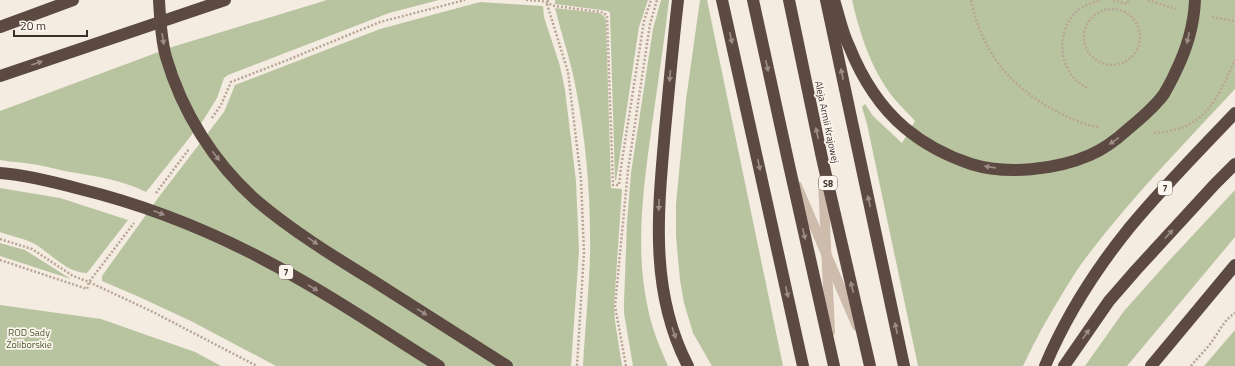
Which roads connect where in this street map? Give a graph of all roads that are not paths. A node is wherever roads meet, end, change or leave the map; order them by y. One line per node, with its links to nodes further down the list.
1 (73, 0): 11 (highway)
2 (160, 0): 23 (highway, one-way to 23)
3 (225, 0): 12 (highway, one-way to 3)
4 (678, 0): 24 (highway, one-way to 24)
5 (722, 0): 25 (highway, one-way to 25)
6 (753, 0): 16 (highway, one-way to 16)
7 (789, 0): 14 (highway, Aleja Armii Krajowej / S8, one-way to 7)
8 (826, 0): 28 (highway, one-way to 8)
9 (834, 0): 10 (highway, one-way to 9)
10 (1195, 0)
11 (0, 27)
12 (0, 76)
13 (1235, 113): 29 (highway, 7)
14 (822, 158): 18 (lane); 20 (highway, Aleja Armii Krajowej / S8, one-way to 14)
15 (1235, 164): 30 (highway, one-way to 15)
16 (789, 165): 18 (lane); 21 (highway, one-way to 21)
17 (0, 173): 22 (highway, 7, one-way to 22)
18 (827, 255): 20 (lane); 21 (lane)
19 (1235, 265): 31 (highway)
20 (866, 348): 27 (highway, Aleja Armii Krajowej / S8)
21 (831, 353): 26 (highway)
22 (439, 366)
23 (507, 366)
24 (688, 366)
25 (803, 366)
26 (834, 366)
27 (870, 366)
28 (904, 366)
29 (1045, 366)
30 (1064, 366)
31 (1151, 366)

